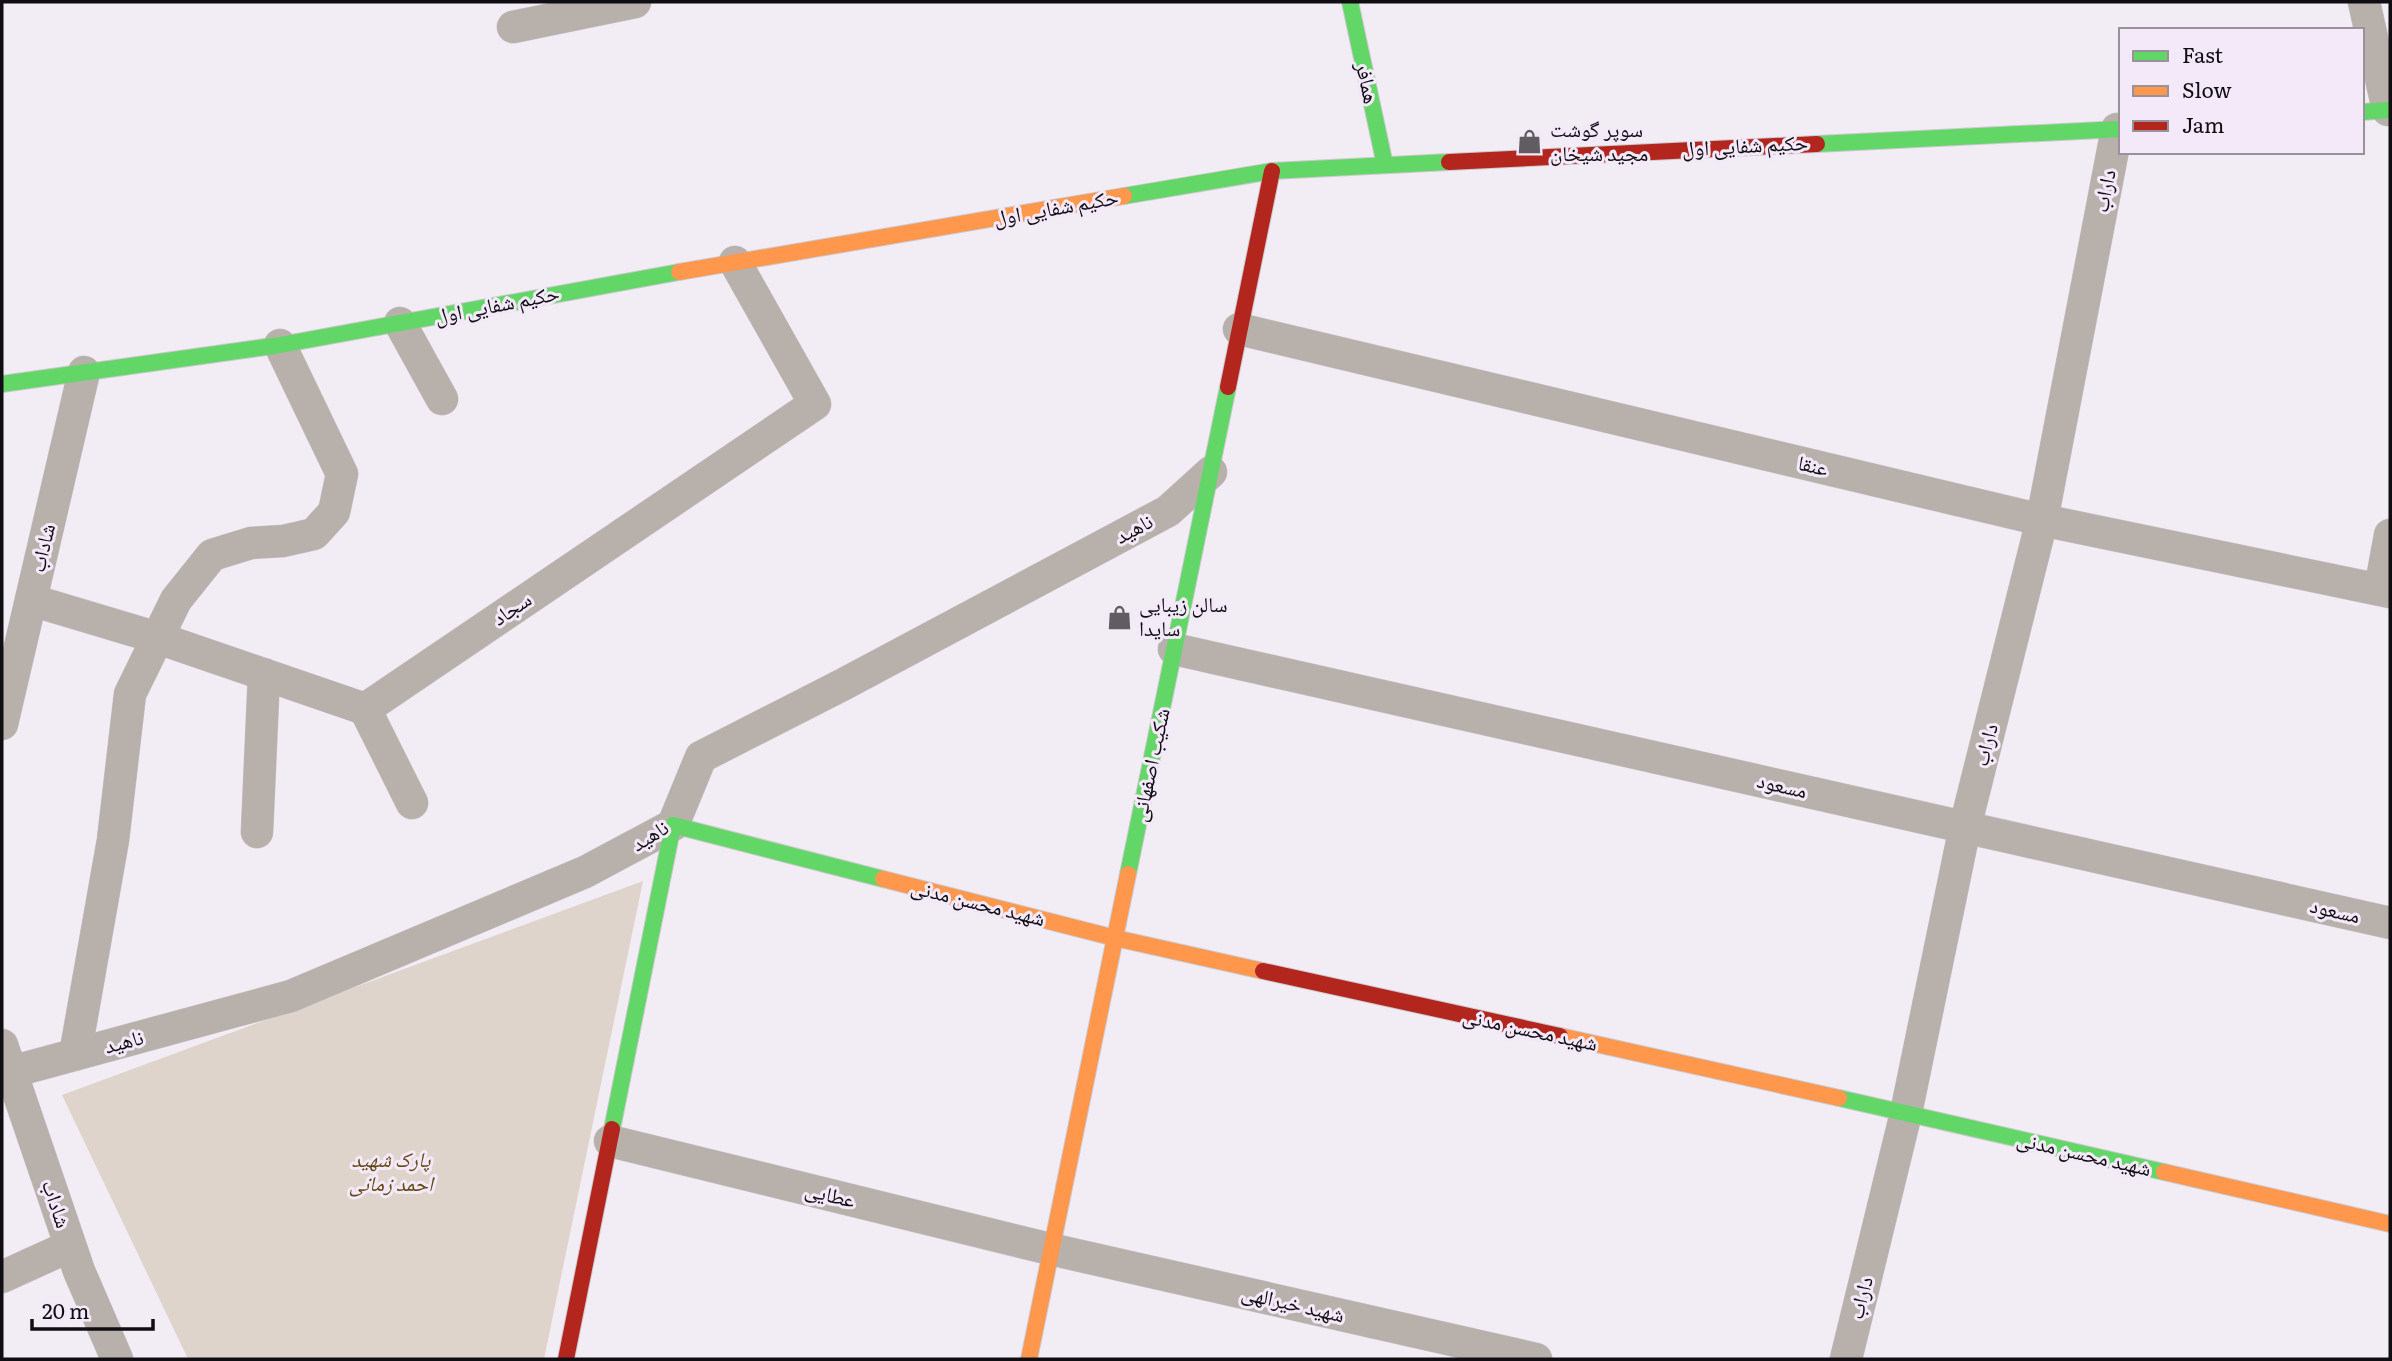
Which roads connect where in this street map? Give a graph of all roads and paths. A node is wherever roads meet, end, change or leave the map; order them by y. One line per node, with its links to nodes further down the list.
1 (635, 2): 4 (street)
2 (1350, 2): 7 (street, همافر)
3 (2364, 2): 5 (street)
4 (513, 27)
5 (2380, 111)
6 (2119, 129): 7 (street, حکیم شفایی اول); 17 (street, داراب)
7 (1385, 165): 8 (street, حکیم شفایی اول)
8 (1272, 171): 9 (street, حکیم شفایی اول); 11 (street, شکیب اصفهانی)
9 (735, 262): 10 (street, حکیم شفایی اول); 24 (street, سجاد)
10 (400, 323): 12 (street, حکیم شفایی اول); 15 (street)
11 (1239, 329): 16 (street, شکیب اصفهانی); 17 (street, عنقا)
12 (281, 345): 13 (street, حکیم شفایی اول); 21 (street)
13 (84, 372): 14 (street, حکیم شفایی اول); 20 (street, شاداب)
14 (2, 384)
15 (442, 399)
16 (1211, 472): 22 (street, شکیب اصفهانی); 27 (street, ناهید)
17 (2042, 520): 19 (street, عنقا); 28 (street, داراب)
18 (2390, 535): 19 (street)
19 (2385, 591)
20 (31, 600): 21 (street); 25 (street, شاداب)
21 (158, 638): 23 (street); 32 (street)
22 (1174, 649): 28 (street, مسعود); 31 (street, شکیب اصفهانی)
23 (264, 674): 24 (street); 29 (street)
24 (365, 709): 26 (street)
25 (2, 724)
26 (412, 803)
27 (673, 825): 31 (street, شهید محسن مدنی); 32 (street, ناهید); 35 (street)
28 (1965, 827): 30 (street, مسعود); 34 (street, داراب)
29 (257, 832)
30 (2390, 923)
31 (1115, 938): 34 (street, شهید محسن مدنی); 38 (street, شکیب اصفهانی)
32 (75, 1055): 33 (street, ناهید)
33 (6, 1059): 37 (street, شاداب)
34 (1906, 1113): 36 (street, شهید محسن مدنی); 44 (street, داراب)
35 (610, 1141): 38 (street, عطایی); 41 (street)
36 (2390, 1224)
37 (70, 1246): 39 (street); 40 (street, شاداب)
38 (1050, 1249): 42 (street, شکیب اصفهانی); 43 (street, شهید خیرالهی)
39 (2, 1277)
40 (117, 1359)
41 (566, 1359)
42 (1029, 1359)
43 (1536, 1359)
44 (1846, 1359)

